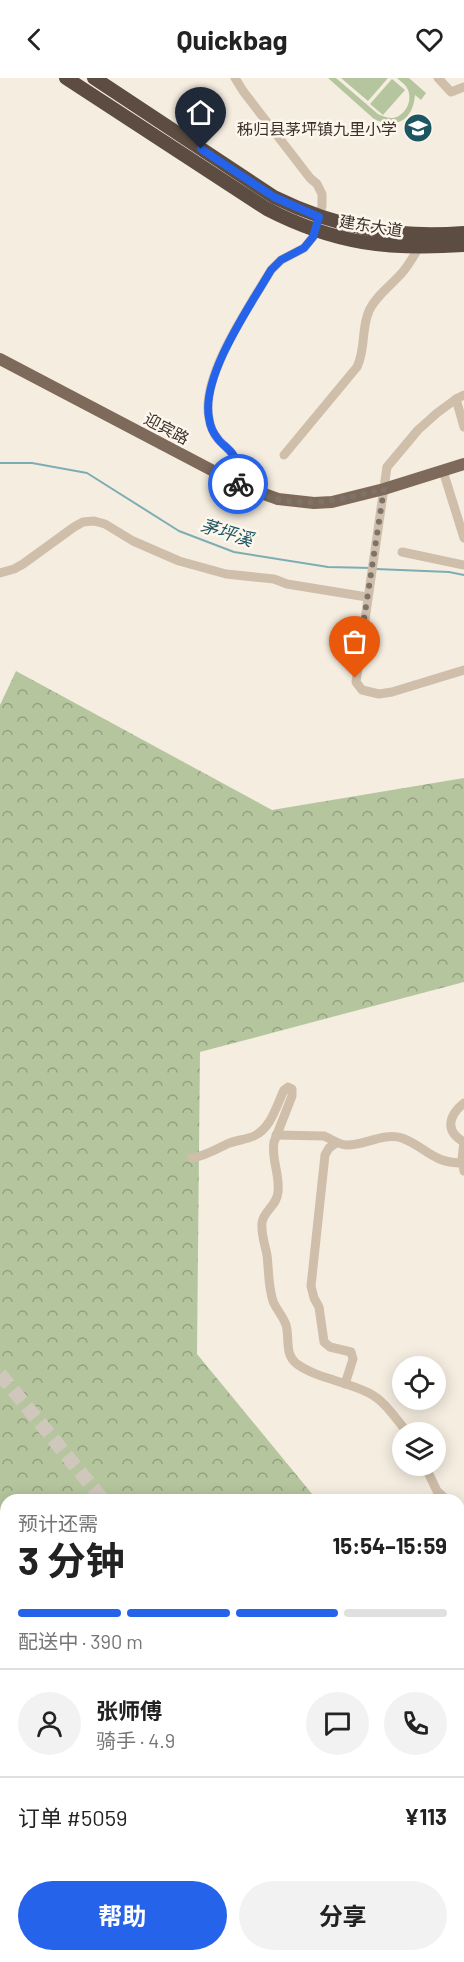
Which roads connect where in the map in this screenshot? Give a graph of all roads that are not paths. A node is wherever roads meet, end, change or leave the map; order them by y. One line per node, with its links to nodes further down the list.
1 (66, 78): 7 (highway, 建东大道)
2 (94, 78): 6 (highway, 建东大道)
3 (235, 78): 6 (street)
4 (438, 78): 5 (street)
5 (464, 87)
6 (319, 217): 7 (street); 9 (highway, 建东大道)
7 (315, 231): 9 (highway, 建东大道); 17 (street)
8 (464, 233): 9 (highway, 建东大道)
9 (420, 241): 10 (highway, 建东大道); 14 (street)
10 (464, 245)
11 (0, 359): 17 (main road, 迎宾路)
12 (460, 397): 13 (street); 18 (street)
13 (464, 427)
14 (284, 455)
15 (464, 464): 16 (main road, 迎宾路)
16 (443, 471): 18 (main road, 迎宾路); 19 (street)
17 (228, 479): 18 (main road, 迎宾路)
18 (384, 489): 23 (street)
19 (464, 538)
20 (402, 552): 21 (street)
21 (464, 565)
22 (0, 573): 23 (street)
23 (368, 592): 24 (street)
24 (464, 670)
25 (464, 1104): 27 (street)
26 (276, 1135): 28 (street); 29 (street); 31 (street)
27 (464, 1142): 30 (street)
28 (336, 1143): 30 (street); 31 (street)
29 (192, 1158)
30 (463, 1167)
31 (345, 1384): 32 (street)
32 (399, 1422)
33 (430, 1476): 34 (street)
34 (440, 1494)

